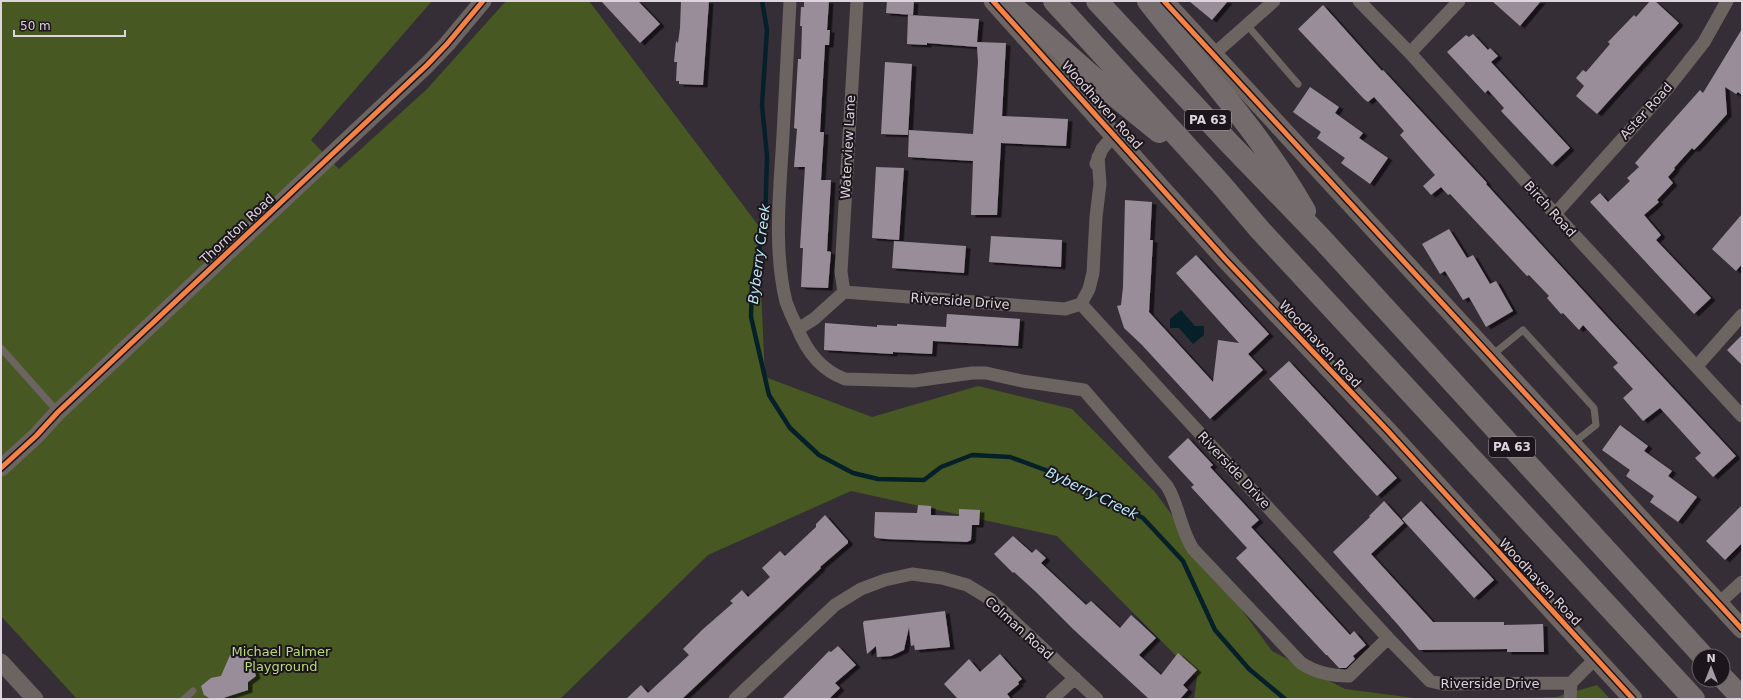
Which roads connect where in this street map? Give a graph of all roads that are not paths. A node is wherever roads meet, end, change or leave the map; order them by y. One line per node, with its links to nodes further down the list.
1 (483, 1): 29 (street, Thornton Road)
2 (790, 1): 25 (street)
3 (857, 1): 22 (street, Waterview Lane)
4 (993, 1): 18 (main road, Woodhaven Road)
5 (1007, 1): 19 (highway)
6 (1054, 1): 19 (highway, PA 63)
7 (1097, 1): 21 (highway, PA 63)
8 (1148, 1): 21 (highway)
9 (1164, 1): 16 (main road)
10 (1274, 1): 14 (street)
11 (1359, 1): 15 (street, Birch Road)
12 (1459, 1): 15 (street)
13 (1727, 1): 20 (street, Aster Road)
14 (1247, 25): 16 (street); 17 (lane)
15 (1410, 53): 20 (street, Birch Road)
16 (1214, 54): 27 (main road)
17 (1298, 84)
18 (1114, 135): 23 (street); 38 (main road, Woodhaven Road)
19 (1220, 182): 52 (highway, PA 63)
20 (1554, 214): 28 (street, Birch Road)
21 (1321, 238): 37 (highway, PA 63)
22 (844, 292): 23 (street, Riverside Drive); 25 (street)
23 (1081, 304): 36 (street, Riverside Drive)
24 (1742, 315): 28 (street)
25 (798, 329): 36 (street)
26 (1, 348): 29 (lane)
27 (1491, 356): 31 (main road); 31 (lane)
28 (1696, 366): 30 (street, Birch Road)
29 (58, 412): 32 (street, Thornton Road)
30 (1742, 416)
31 (1572, 444): 34 (main road)
32 (1, 468)
33 (1742, 582): 34 (street)
34 (1719, 604): 35 (main road)
35 (1742, 628)
36 (1388, 638): 41 (street, Riverside Drive)
37 (1696, 648)
38 (1596, 658): 41 (street); 51 (main road, Woodhaven Road)
39 (1, 662): 46 (street)
40 (1075, 678): 48 (street, Colman Road); 49 (street); 50 (street, Colman Road)
41 (1571, 683): 44 (street)
42 (1731, 686): 45 (highway)
43 (193, 691): 47 (lane)
44 (1570, 698)
45 (1742, 698)
46 (35, 699)
47 (184, 699)
48 (735, 699)
49 (1052, 699)
50 (1097, 699)
51 (1633, 699)
52 (1694, 699)

